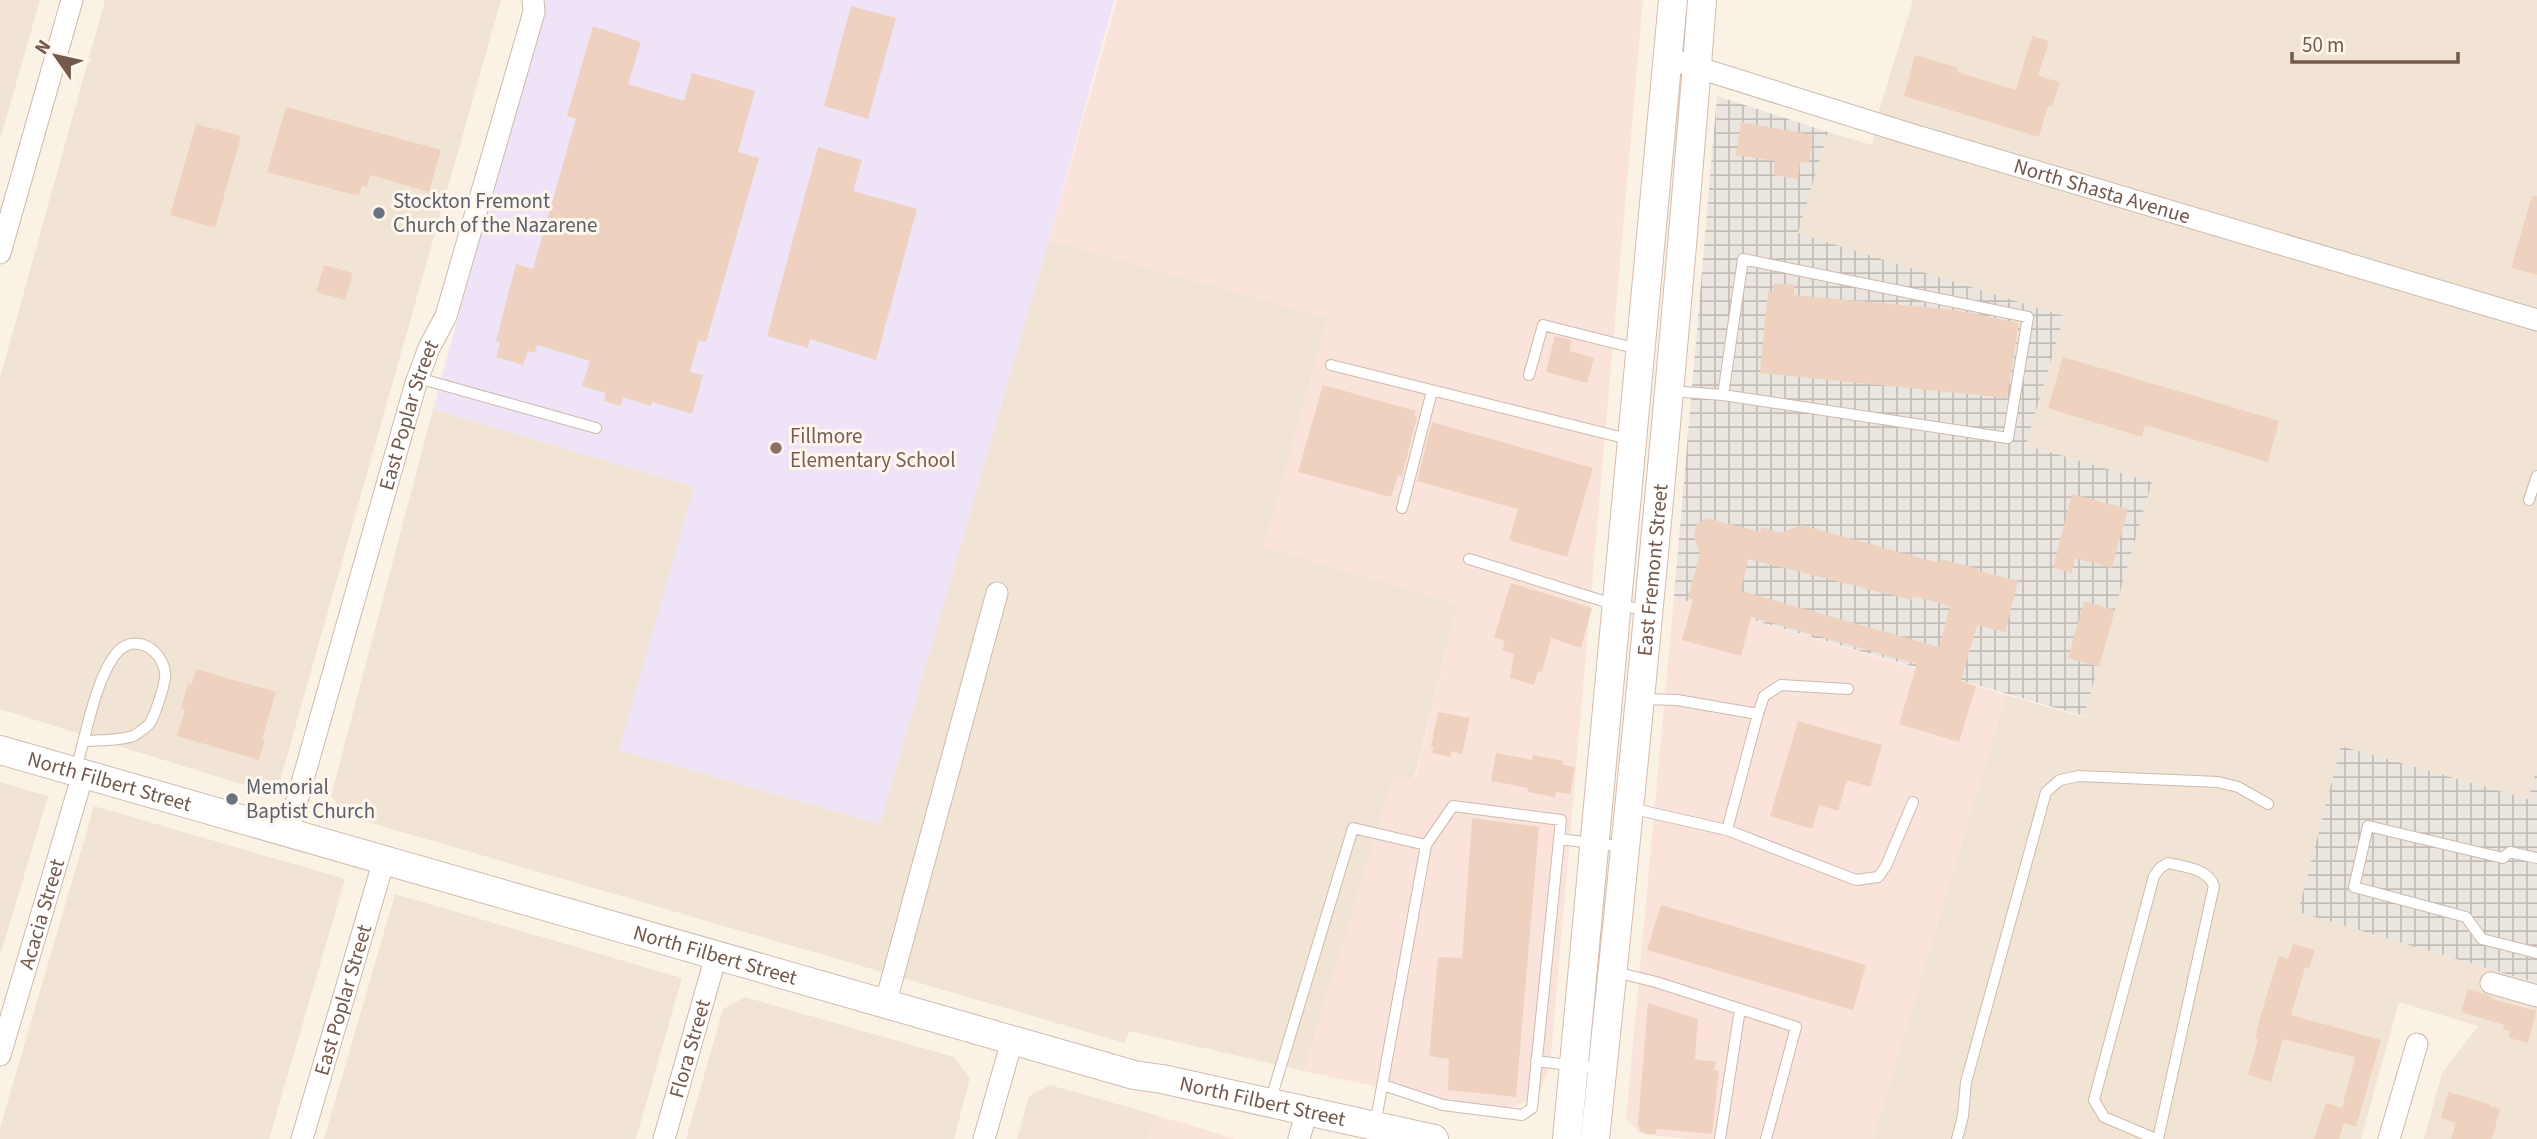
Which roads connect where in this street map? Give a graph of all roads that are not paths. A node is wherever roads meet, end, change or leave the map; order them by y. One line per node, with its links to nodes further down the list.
1 (72, 0): 7 (street)
2 (533, 0): 12 (street, East Poplar Street)
3 (1673, 0): 5 (main road, East Fremont Street)
4 (1702, 0): 6 (main road, East Fremont Street)
5 (1667, 58): 6 (street, North Shasta Avenue); 9 (main road, East Fremont Street)
6 (1697, 68): 8 (street, North Shasta Avenue); 14 (main road, East Fremont Street)
7 (0, 253)
8 (2536, 316)
9 (1640, 350): 11 (lane); 17 (main road, East Fremont Street)
10 (1331, 365): 13 (lane)
11 (1529, 375)
12 (418, 378): 16 (lane); 35 (street, East Poplar Street)
13 (1432, 391): 17 (lane); 20 (lane)
14 (1670, 391): 15 (lane); 24 (main road, East Fremont Street)
15 (1723, 396): 15 (lane)
16 (596, 428)
17 (1632, 440): 23 (main road, East Fremont Street)
18 (2537, 476): 19 (lane)
19 (2529, 500)
20 (1402, 508)
21 (1469, 559): 23 (lane)
22 (997, 593): 47 (street)
23 (1616, 604): 24 (lane); 37 (main road, East Fremont Street)
24 (1650, 610): 26 (main road, East Fremont Street)
25 (1848, 689): 27 (lane)
26 (1642, 699): 27 (lane); 33 (main road, East Fremont Street)
27 (1758, 714): 34 (lane)
28 (84, 741): 28 (lane); 30 (lane)
29 (0, 750): 30 (main road, North Filbert Street)
30 (79, 773): 35 (main road, North Filbert Street); 51 (street, Acacia Street)
31 (1913, 802): 34 (lane)
32 (2268, 804): 68 (lane)
33 (1630, 808): 34 (lane); 39 (main road, East Fremont Street)
34 (1727, 830)
35 (288, 832): 41 (main road, North Filbert Street)
36 (1559, 839): 37 (lane); 38 (lane); 52 (lane)
37 (1595, 843): 39 (lane); 53 (main road, East Fremont Street)
38 (1426, 845): 55 (lane); 56 (lane)
39 (1626, 847): 44 (main road, East Fremont Street)
40 (2537, 858): 42 (lane)
41 (384, 860): 43 (main road, North Filbert Street); 59 (street, East Poplar Street)
42 (2537, 953)
43 (716, 956): 47 (main road, North Filbert Street); 60 (street, Flora Street)
44 (1612, 971): 48 (lane); 54 (main road, East Fremont Street)
45 (2491, 983): 46 (street)
46 (2537, 996)
47 (885, 1004): 49 (main road, North Filbert Street)
48 (1740, 1009): 66 (lane); 67 (lane)
49 (1012, 1041): 56 (main road, North Filbert Street); 61 (street)
50 (2417, 1044): 70 (street)
51 (0, 1055)
52 (1536, 1061): 53 (lane); 55 (lane)
53 (1573, 1065): 54 (lane); 64 (main road, East Fremont Street)
54 (1602, 1069): 65 (main road, East Fremont Street)
55 (1383, 1084): 58 (lane)
56 (1270, 1102): 57 (main road, North Filbert Street)
57 (1307, 1110): 58 (main road, North Filbert Street); 62 (street)
58 (1375, 1126): 63 (main road, North Filbert Street)
59 (302, 1139)
60 (664, 1139)
61 (985, 1139)
62 (1300, 1139)
63 (1434, 1139)
64 (1567, 1139)
65 (1595, 1139)
66 (1720, 1139)
67 (1766, 1139)
68 (1957, 1139)
69 (2157, 1139): 69 (lane)
70 (2389, 1139)

